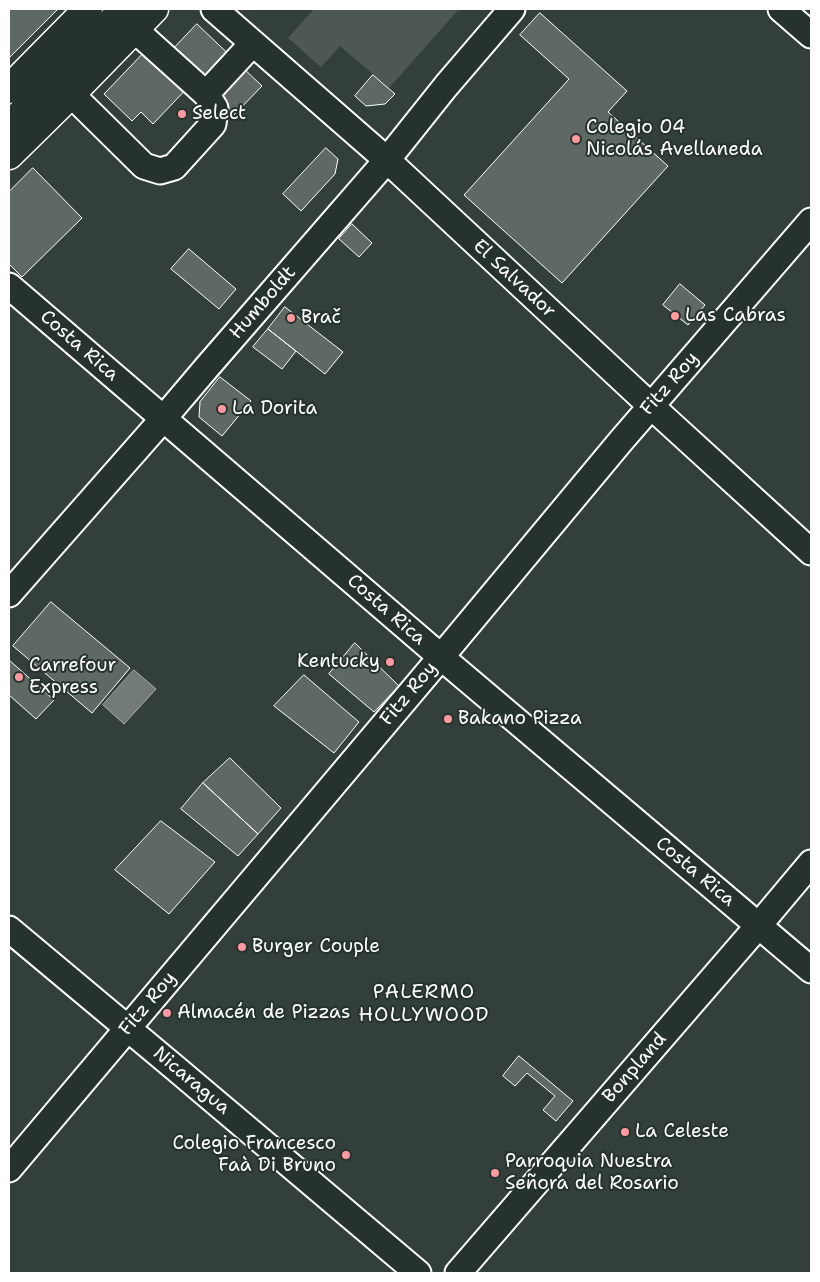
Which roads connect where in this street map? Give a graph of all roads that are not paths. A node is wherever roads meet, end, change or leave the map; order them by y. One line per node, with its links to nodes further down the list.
1 (88, 9): 9 (main road)
2 (154, 9): 6 (main road)
3 (214, 9): 8 (street, El Salvador)
4 (512, 9): 14 (street, Humboldt)
5 (781, 9): 7 (street)
6 (128, 19): 10 (main road); 11 (street); 12 (street)
7 (811, 35)
8 (253, 43): 11 (street); 14 (street, El Salvador)
9 (9, 89)
10 (72, 94): 11 (street); 13 (main road)
11 (206, 94)
12 (9, 124)
13 (9, 155)
14 (387, 160): 17 (street, El Salvador); 18 (street, Humboldt)
15 (811, 221): 17 (street, Fitz Roy)
16 (9, 286): 18 (street, Costa Rica)
17 (651, 406): 19 (street, El Salvador); 21 (street, Fitz Roy)
18 (163, 419): 20 (street, Humboldt); 21 (street, Costa Rica)
19 (811, 552)
20 (9, 594)
21 (441, 657): 23 (street, Costa Rica); 26 (street, Fitz Roy)
22 (811, 862): 23 (street, Bonpland)
23 (759, 925): 25 (street, Costa Rica); 29 (street, Bonpland)
24 (9, 929): 26 (street, Nicaragua)
25 (811, 970)
26 (128, 1028): 27 (street, Fitz Roy); 28 (street, Nicaragua)
27 (9, 1169)
28 (418, 1273)
29 (458, 1273)

